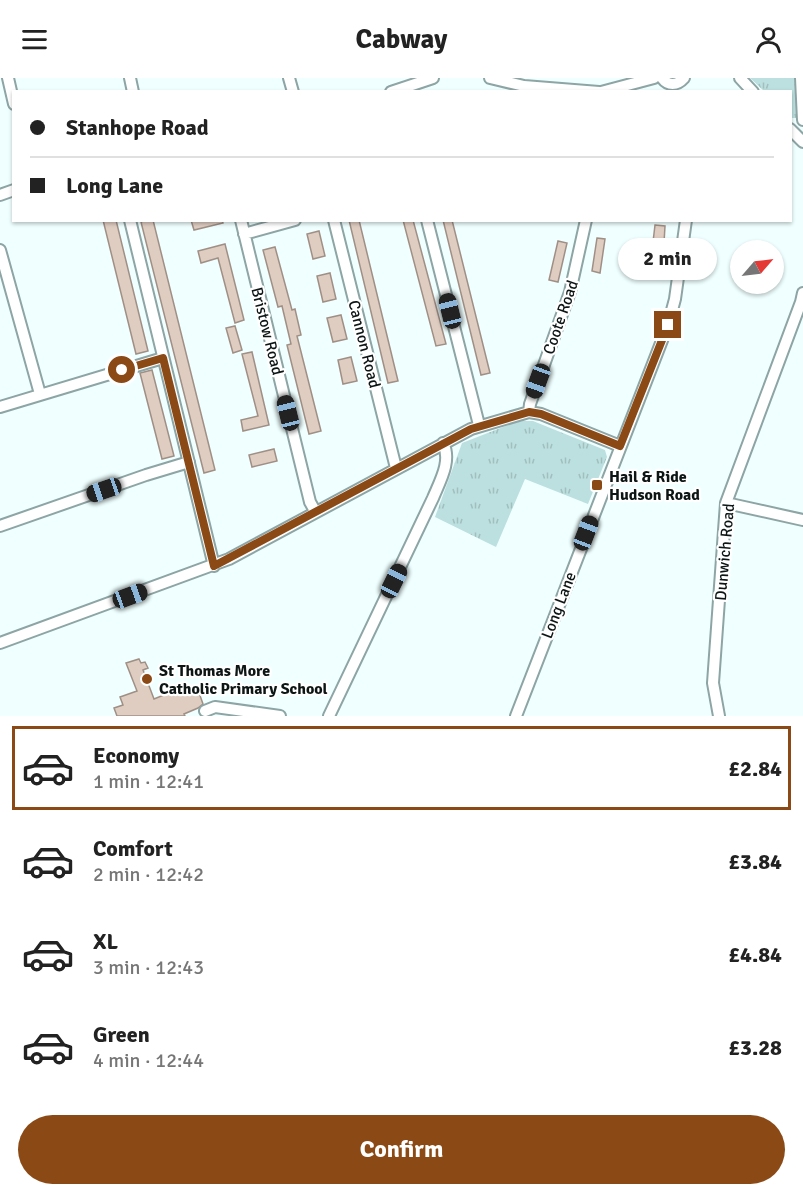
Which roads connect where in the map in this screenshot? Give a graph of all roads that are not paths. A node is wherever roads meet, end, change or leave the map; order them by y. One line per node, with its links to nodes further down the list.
1 (8, 78): 13 (street)
2 (433, 78): 9 (street)
3 (490, 78): 10 (street)
4 (654, 78): 11 (street)
5 (662, 78): 8 (street)
6 (740, 78): 12 (street)
7 (801, 78): 14 (street)
8 (681, 84)
9 (397, 90)
10 (575, 90)
11 (608, 90)
12 (751, 90)
13 (12, 95)
14 (803, 120)
15 (792, 131): 16 (street)
16 (803, 142)
17 (130, 222): 27 (street)
18 (241, 222): 24 (street, Bristow Road)
19 (288, 222): 24 (street)
20 (334, 222): 35 (street, Cannon Road)
21 (428, 222): 31 (street)
22 (586, 222): 30 (street, Coote Road)
23 (686, 222): 33 (street, Long Lane)
24 (244, 234): 37 (street, Bristow Road)
25 (0, 250): 28 (street)
26 (803, 292): 36 (street, Dunwich Road)
27 (163, 358): 28 (street); 34 (street)
28 (40, 394): 29 (street)
29 (0, 407)
30 (529, 412): 31 (street); 33 (street)
31 (479, 425): 32 (street)
32 (443, 443): 35 (street); 44 (street)
33 (620, 446): 45 (street, Long Lane)
34 (189, 462): 39 (street); 40 (street)
35 (396, 468): 37 (street)
36 (726, 503): 38 (street); 46 (street, Dunwich Road)
37 (315, 511): 40 (street)
38 (803, 519)
39 (0, 526)
40 (214, 566): 41 (street)
41 (1, 642)
42 (205, 711): 43 (street)
43 (280, 716)
44 (329, 716)
45 (516, 716)
46 (719, 716)

